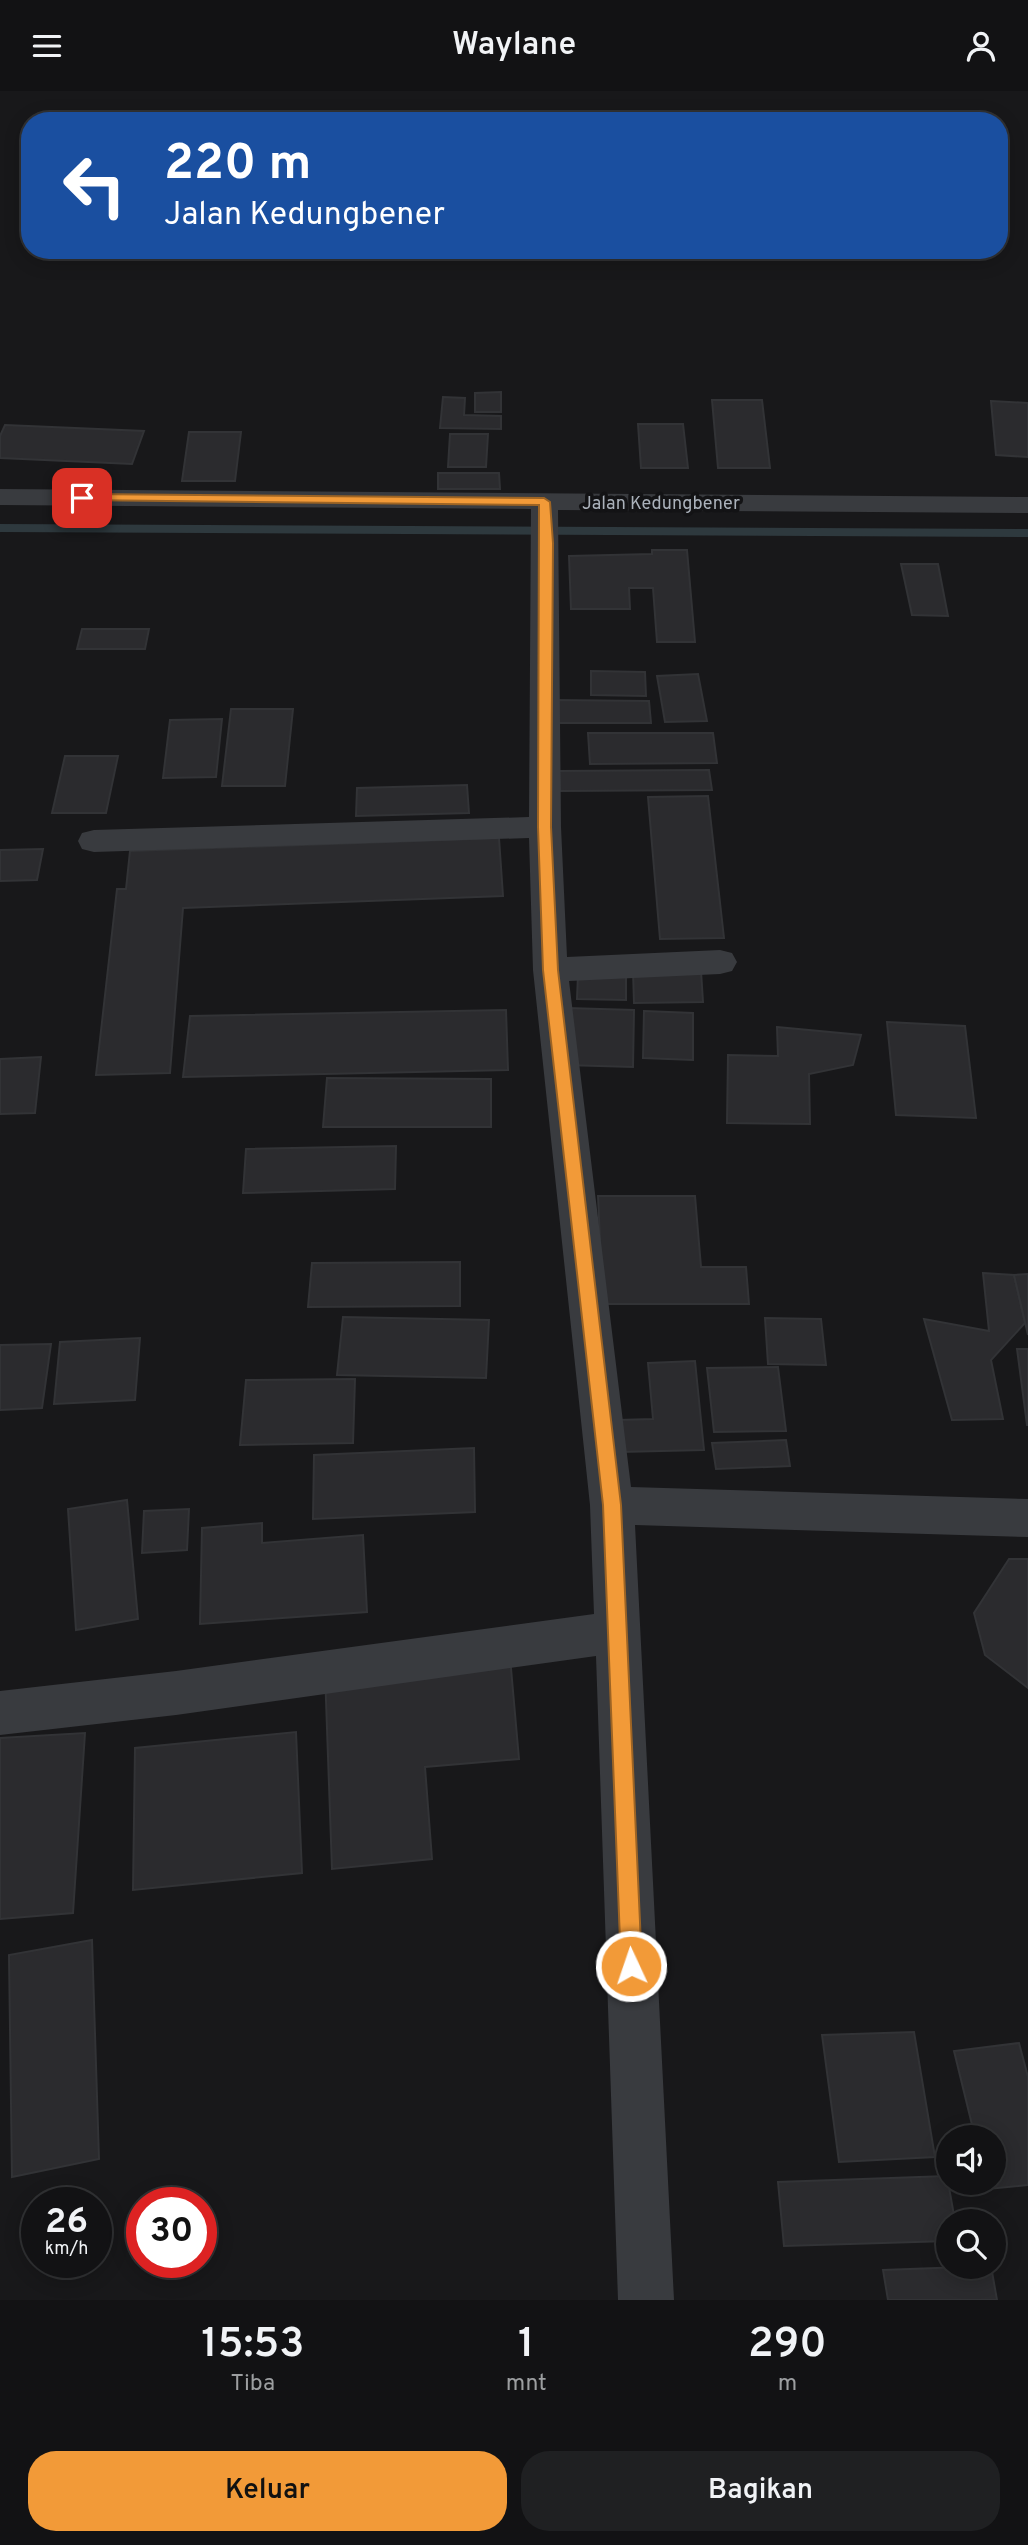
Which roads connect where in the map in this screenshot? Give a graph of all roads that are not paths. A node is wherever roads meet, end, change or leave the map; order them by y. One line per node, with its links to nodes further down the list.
1 (0, 497): 3 (street, Jalan Kedungbener)
2 (1028, 505): 3 (street, Jalan Kedungbener)
3 (546, 521): 4 (street)
4 (545, 827): 5 (street); 7 (street)
5 (94, 841)
6 (720, 962): 7 (street)
7 (550, 970): 8 (street)
8 (612, 1505): 9 (street); 10 (street)
9 (1028, 1518)
10 (616, 1632): 11 (street); 12 (street)
11 (0, 1713)
12 (646, 2300)

